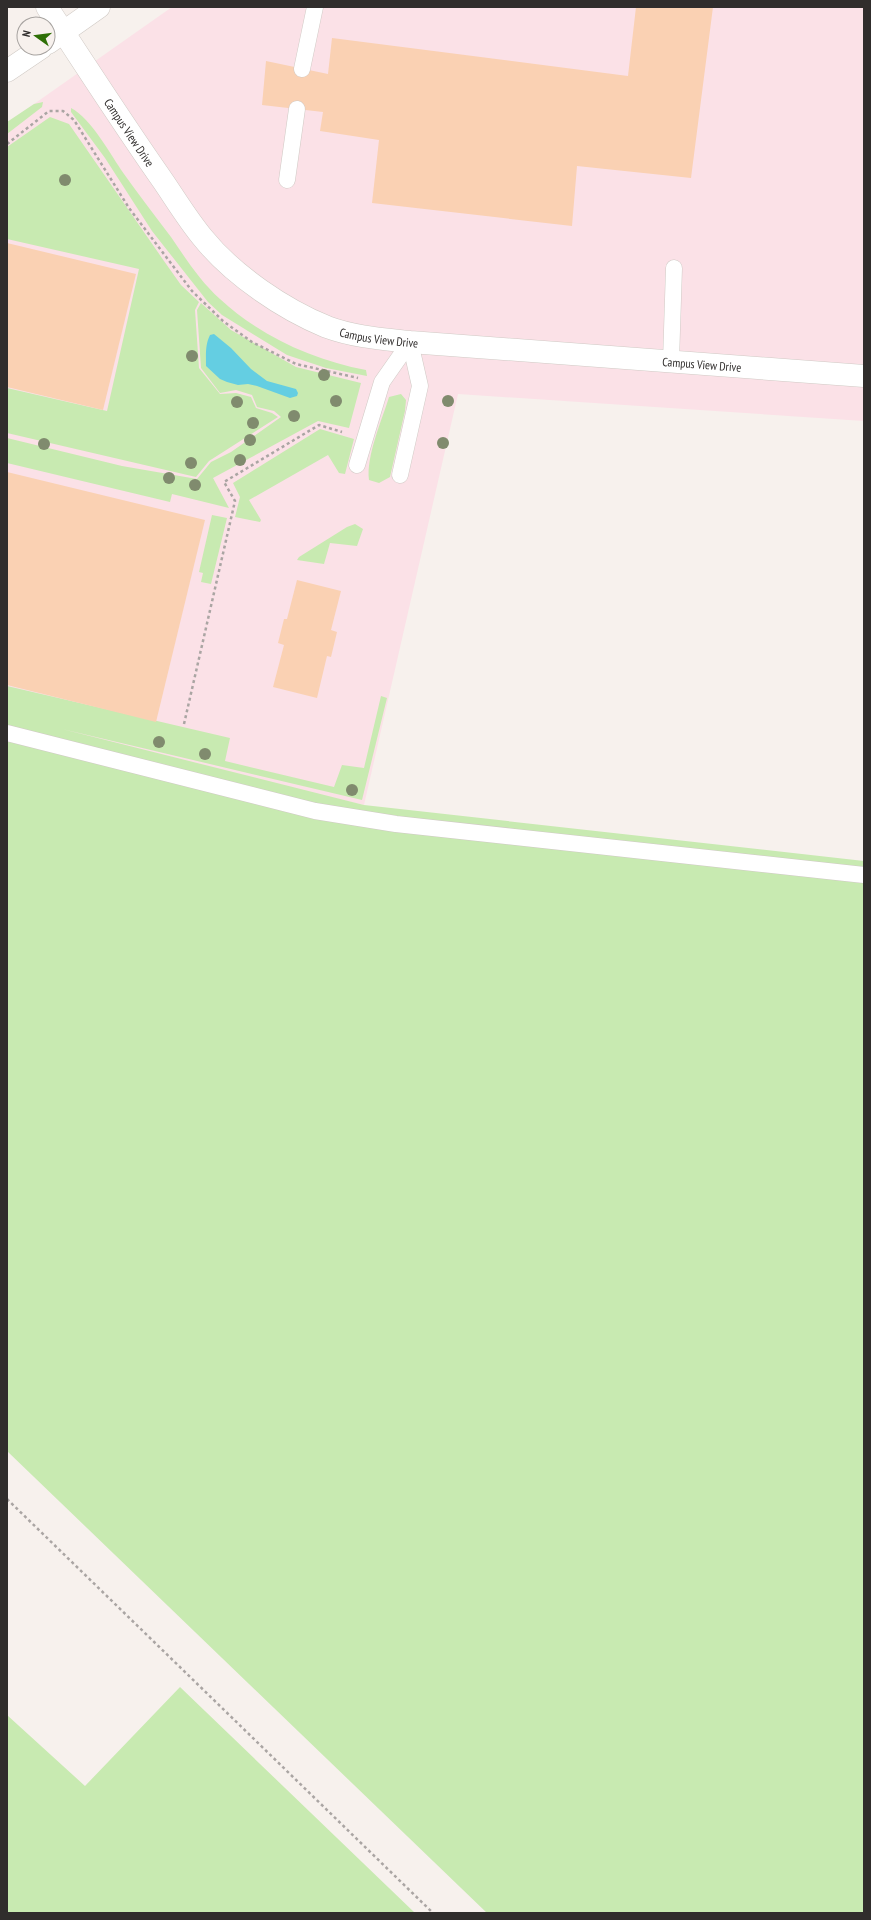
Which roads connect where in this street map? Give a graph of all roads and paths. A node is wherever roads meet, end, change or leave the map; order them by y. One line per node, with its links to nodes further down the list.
1 (99, 7): 3 (street)
2 (315, 7): 5 (lane)
3 (56, 38): 11 (street, Campus View Drive)
4 (29, 56): 6 (street)
5 (302, 69)
6 (7, 71)
7 (297, 109): 9 (lane)
8 (7, 144): 14 (path)
9 (287, 180)
10 (674, 268): 12 (lane)
11 (410, 342): 12 (street, Campus View Drive); 16 (lane); 17 (lane)
12 (671, 361): 13 (street, Campus View Drive)
13 (864, 376)
14 (361, 379)
15 (347, 433): 18 (path)
16 (357, 465)
17 (400, 475)
18 (184, 724)
19 (7, 733): 20 (lane)
20 (864, 875)
21 (7, 1499): 22 (path)
22 (433, 1913)

